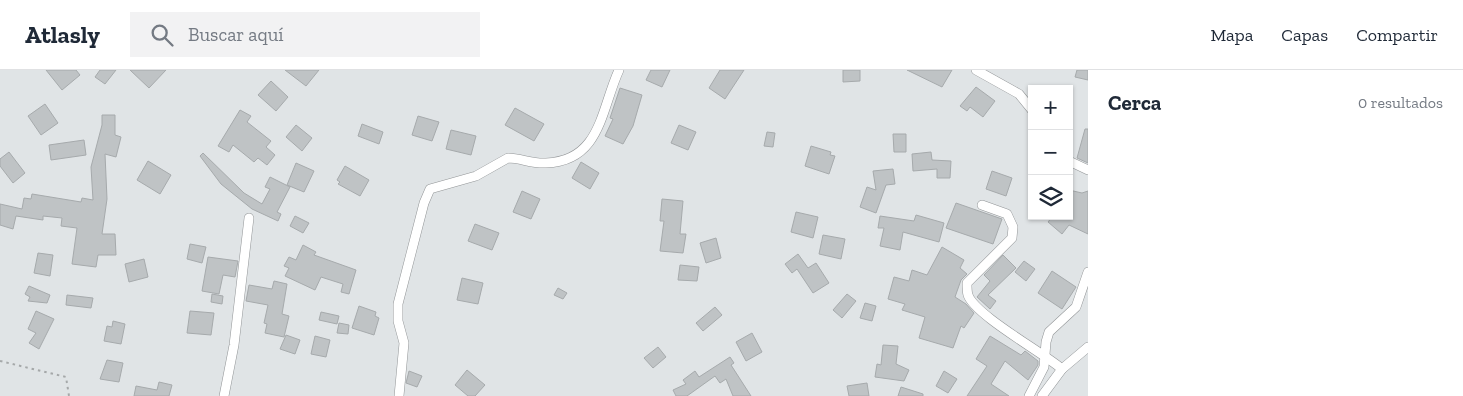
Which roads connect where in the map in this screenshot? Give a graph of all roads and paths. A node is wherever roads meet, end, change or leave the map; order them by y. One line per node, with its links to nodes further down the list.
1 (619, 70): 15 (street)
2 (976, 70): 3 (street)
3 (1028, 105)
4 (1073, 163): 5 (street)
5 (1088, 170)
6 (982, 205): 10 (street)
7 (248, 218): 14 (street)
8 (1088, 272): 10 (street)
9 (1088, 347): 12 (street)
10 (1046, 356): 12 (street); 16 (street)
11 (0, 361): 13 (path)
12 (1062, 369): 17 (street)
13 (69, 396)
14 (224, 396)
15 (399, 396)
16 (1029, 396)
17 (1042, 396)

